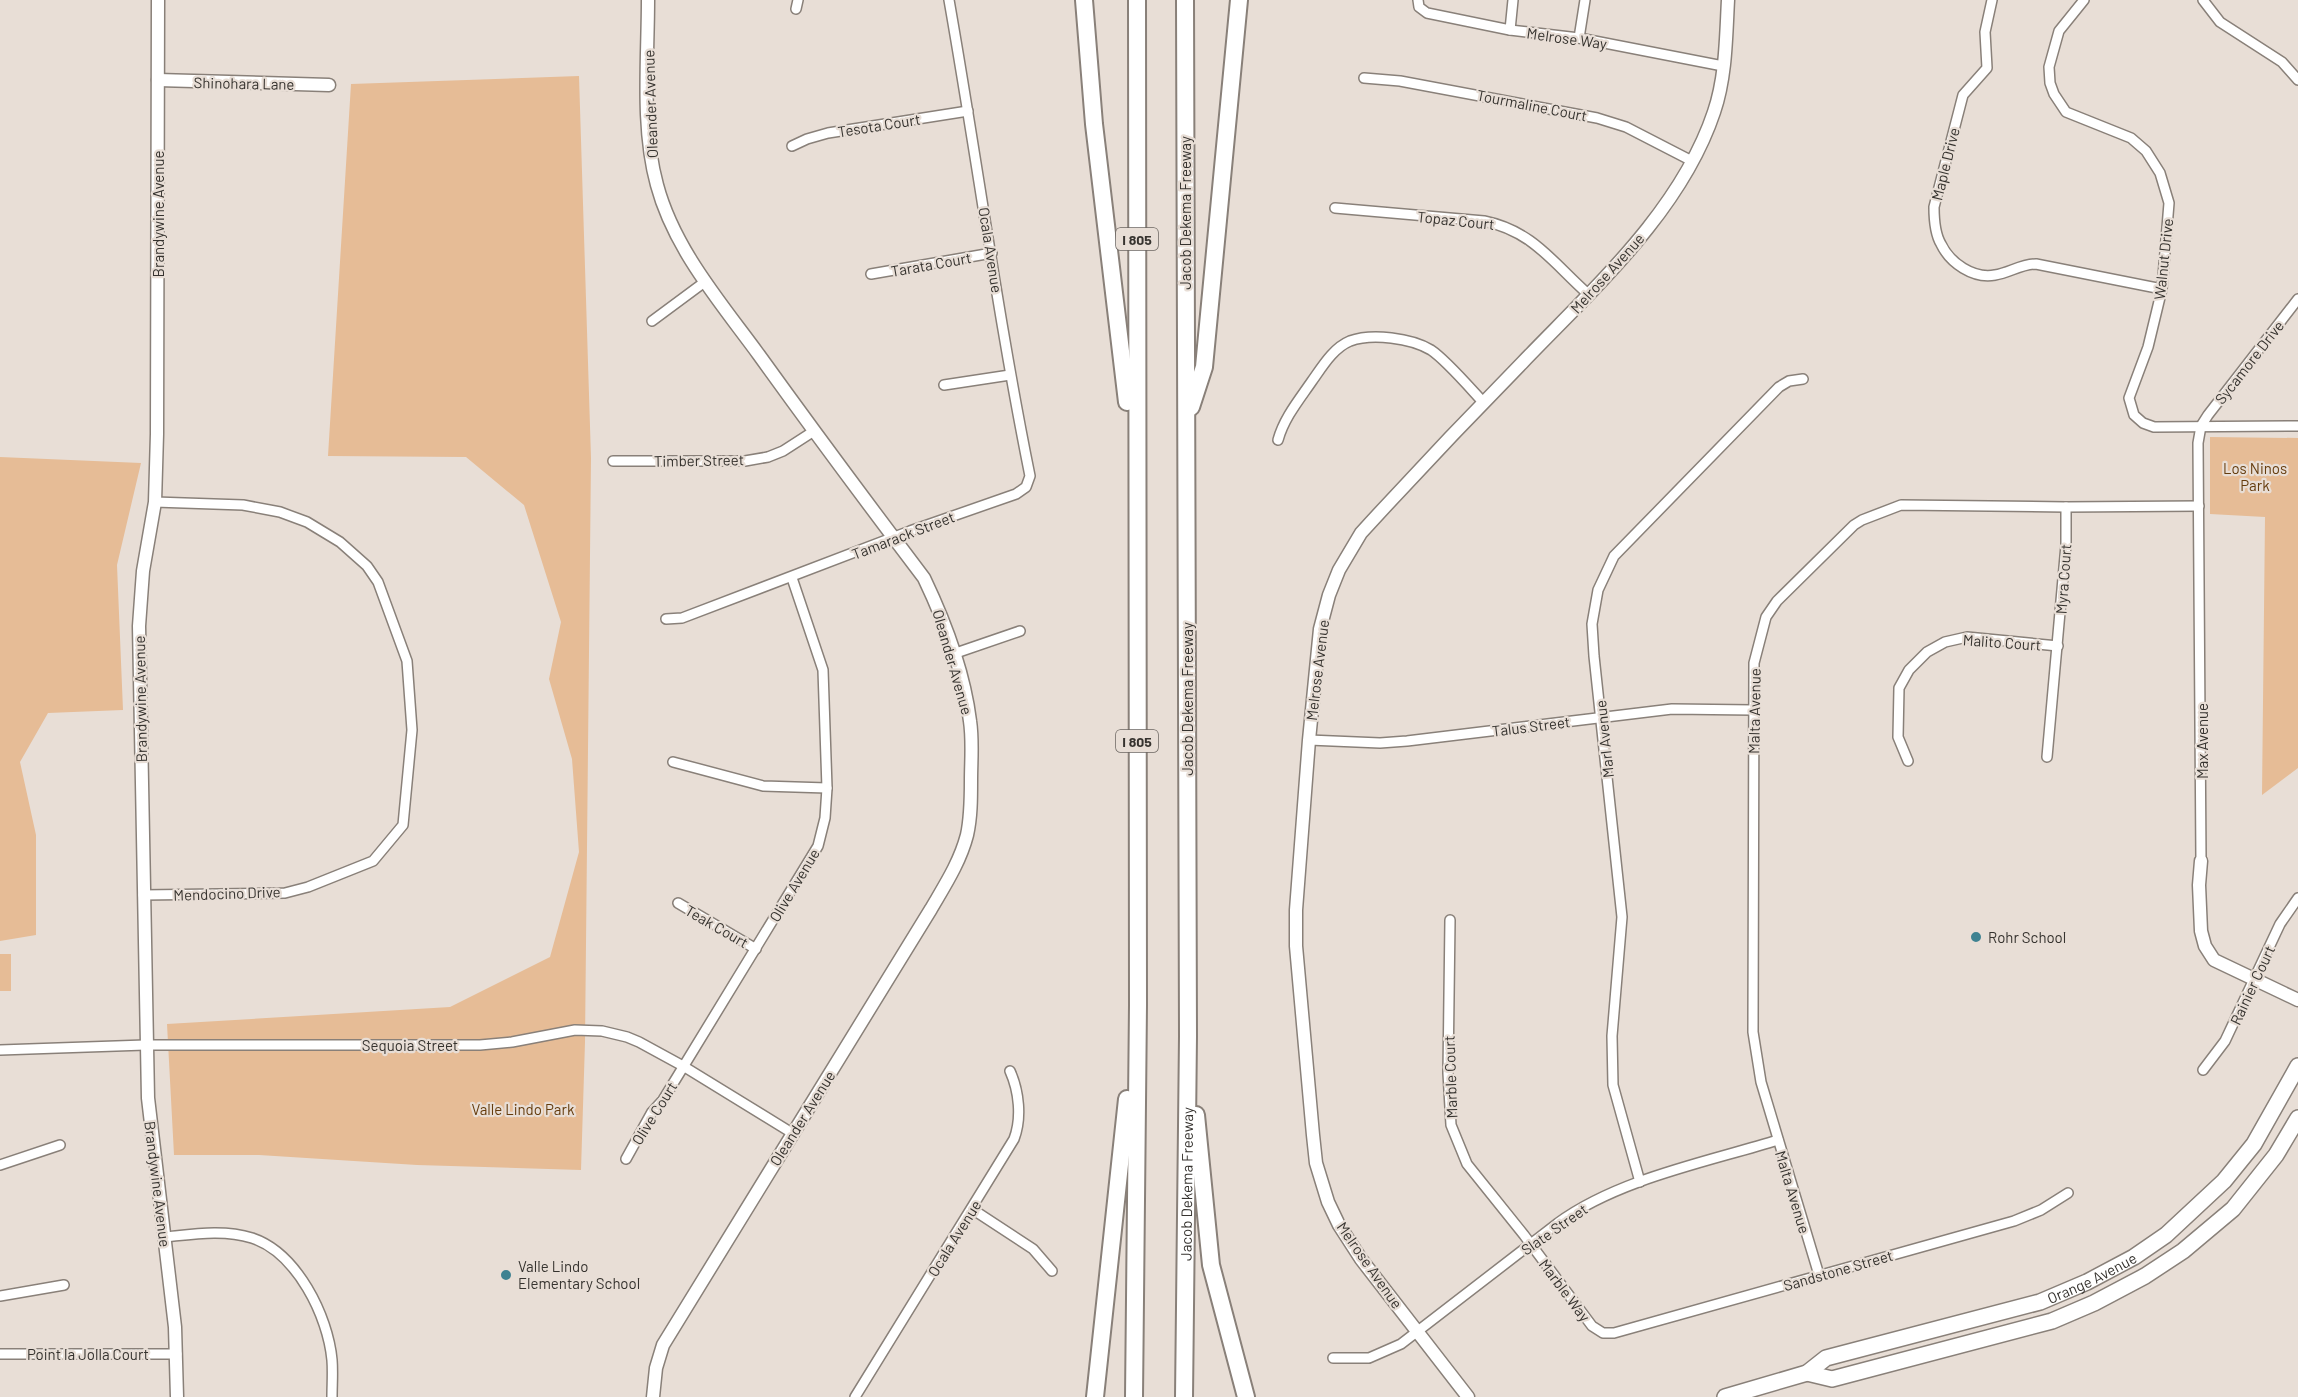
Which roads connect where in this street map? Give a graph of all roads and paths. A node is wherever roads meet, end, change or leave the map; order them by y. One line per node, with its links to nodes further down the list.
1 (158, 0): 19 (street, Brandywine Avenue)
2 (648, 0): 28 (street, Oleander Avenue)
3 (949, 0): 22 (street, Ocala Avenue)
4 (1084, 0): 43 (highway)
5 (1137, 0): 43 (highway, I 805)
6 (1185, 0): 37 (highway, Jacob Dekema Freeway)
7 (1239, 0): 37 (highway)
8 (1418, 0): 15 (street, Melrose Way)
9 (1513, 0): 15 (street)
10 (1584, 0): 16 (street)
11 (1728, 0): 17 (street, Melrose Avenue)
12 (1992, 0): 29 (street, Maple Drive)
13 (2084, 0): 29 (street, Walnut Drive)
14 (2203, 0): 20 (street)
15 (1510, 30): 16 (street, Melrose Way)
16 (1579, 38): 17 (street, Melrose Way)
17 (1723, 66): 24 (street, Melrose Avenue)
18 (1364, 78): 24 (street, Tourmaline Court)
19 (158, 80): 21 (street, Shinohara Lane); 45 (street, Brandywine Avenue)
20 (2298, 80)
21 (329, 85)
22 (968, 111): 23 (street, Tesota Court); 26 (street, Ocala Avenue)
23 (792, 146)
24 (1692, 161): 30 (street, Melrose Avenue)
25 (1335, 208): 30 (street, Topaz Court)
26 (992, 253): 27 (street, Tarata Court); 33 (street, Ocala Avenue)
27 (871, 274)
28 (706, 281): 32 (street); 40 (street, Oleander Avenue)
29 (2162, 289): 38 (street, Walnut Drive)
30 (1588, 294): 36 (street, Melrose Avenue)
31 (2298, 299): 38 (street, Sycamore Drive)
32 (652, 321)
33 (1010, 375): 35 (street); 44 (street, Ocala Avenue)
34 (1803, 379): 55 (street, Marl Avenue)
35 (944, 385)
36 (1483, 402): 41 (street); 56 (street, Melrose Avenue)
37 (1186, 422): 70 (highway, Jacob Dekema Freeway)
38 (2201, 426): 39 (street, Walnut Drive); 46 (street, Max Avenue)
39 (2298, 426)
40 (814, 431): 42 (street, Timber Street); 48 (street, Oleander Avenue)
41 (1278, 440)
42 (614, 461)
43 (1136, 477): 69 (highway, I 805)
44 (1016, 494): 48 (street, Tamarack Street)
45 (155, 502): 62 (street, Brandywine Avenue); 62 (street, Mendocino Drive)
46 (2199, 506): 47 (street, Malta Avenue); 61 (street, Max Avenue)
47 (2066, 507): 52 (street, Myra Court); 54 (street, Malta Avenue)
48 (893, 538): 49 (street, Tamarack Street); 53 (street, Oleander Avenue)
49 (792, 578): 50 (street, Tamarack Street); 60 (street, Olive Avenue)
50 (666, 619)
51 (1020, 631): 53 (street)
52 (2058, 646): 57 (street, Myra Court); 58 (street, Malito Court)
53 (953, 654): 78 (street, Oleander Avenue)
54 (1753, 710): 55 (street, Talus Street); 79 (street, Malta Avenue)
55 (1602, 718): 56 (street, Talus Street); 83 (street, Marl Avenue)
56 (1309, 740): 93 (street, Melrose Avenue)
57 (2048, 757)
58 (1908, 761)
59 (673, 762): 60 (street)
60 (827, 788): 66 (street, Olive Avenue)
61 (2201, 861): 67 (street, Max Avenue)
62 (144, 896): 71 (street, Brandywine Avenue)
63 (2298, 898): 67 (street, Rainier Court)
64 (678, 903): 66 (street, Teak Court)
65 (1450, 920): 87 (street, Marble Court)
66 (756, 949): 73 (street, Olive Avenue)
67 (2254, 980): 68 (street, Max Avenue); 75 (street, Rainier Court)
68 (2298, 1000)
69 (1138, 1005): 104 (highway); 105 (highway, I 805)
70 (1188, 1036): 106 (highway, Jacob Dekema Freeway); 107 (highway)
71 (145, 1045): 72 (street, Sequoia Street); 73 (street, Sequoia Street); 86 (street, Brandywine Avenue)
72 (0, 1050)
73 (683, 1066): 78 (street, Sequoia Street); 81 (street, Olive Court)
74 (2298, 1066): 92 (main road, Orange Avenue)
75 (2203, 1070)
76 (1010, 1071): 85 (street, Ocala Avenue)
77 (2298, 1118): 95 (main road, Orange Avenue)
78 (792, 1133): 102 (street, Oleander Avenue)
79 (1778, 1140): 83 (street, Slate Street); 89 (street, Malta Avenue)
80 (60, 1145): 82 (street)
81 (626, 1159)
82 (0, 1165)
83 (1640, 1182): 87 (street, Slate Street)
84 (2068, 1193): 89 (street, Sandstone Street)
85 (972, 1209): 88 (street); 103 (street, Ocala Avenue)
86 (165, 1237): 97 (street, Brandywine Avenue); 101 (street)
87 (1531, 1244): 93 (street, Slate Street); 94 (street, Marble Way)
88 (1052, 1271)
89 (1819, 1275): 94 (street, Sandstone Street)
90 (64, 1285): 91 (street)
91 (0, 1296)
92 (1947, 1326): 95 (main road); 99 (main road, Orange Avenue)
93 (1418, 1331): 98 (street, Slate Street); 108 (street, Melrose Avenue)
94 (1603, 1333)
95 (1953, 1347): 99 (main road, Orange Avenue)
96 (0, 1354): 97 (street, Point la Jolla Court)
97 (177, 1354): 100 (street, Brandywine Avenue)
98 (1333, 1358)
99 (1807, 1373): 109 (main road, Orange Avenue)
100 (177, 1397)
101 (332, 1397)
102 (653, 1397)
103 (855, 1397)
104 (1095, 1397)
105 (1134, 1397)
106 (1184, 1397)
107 (1246, 1397)
108 (1468, 1397)
109 (1725, 1397)

